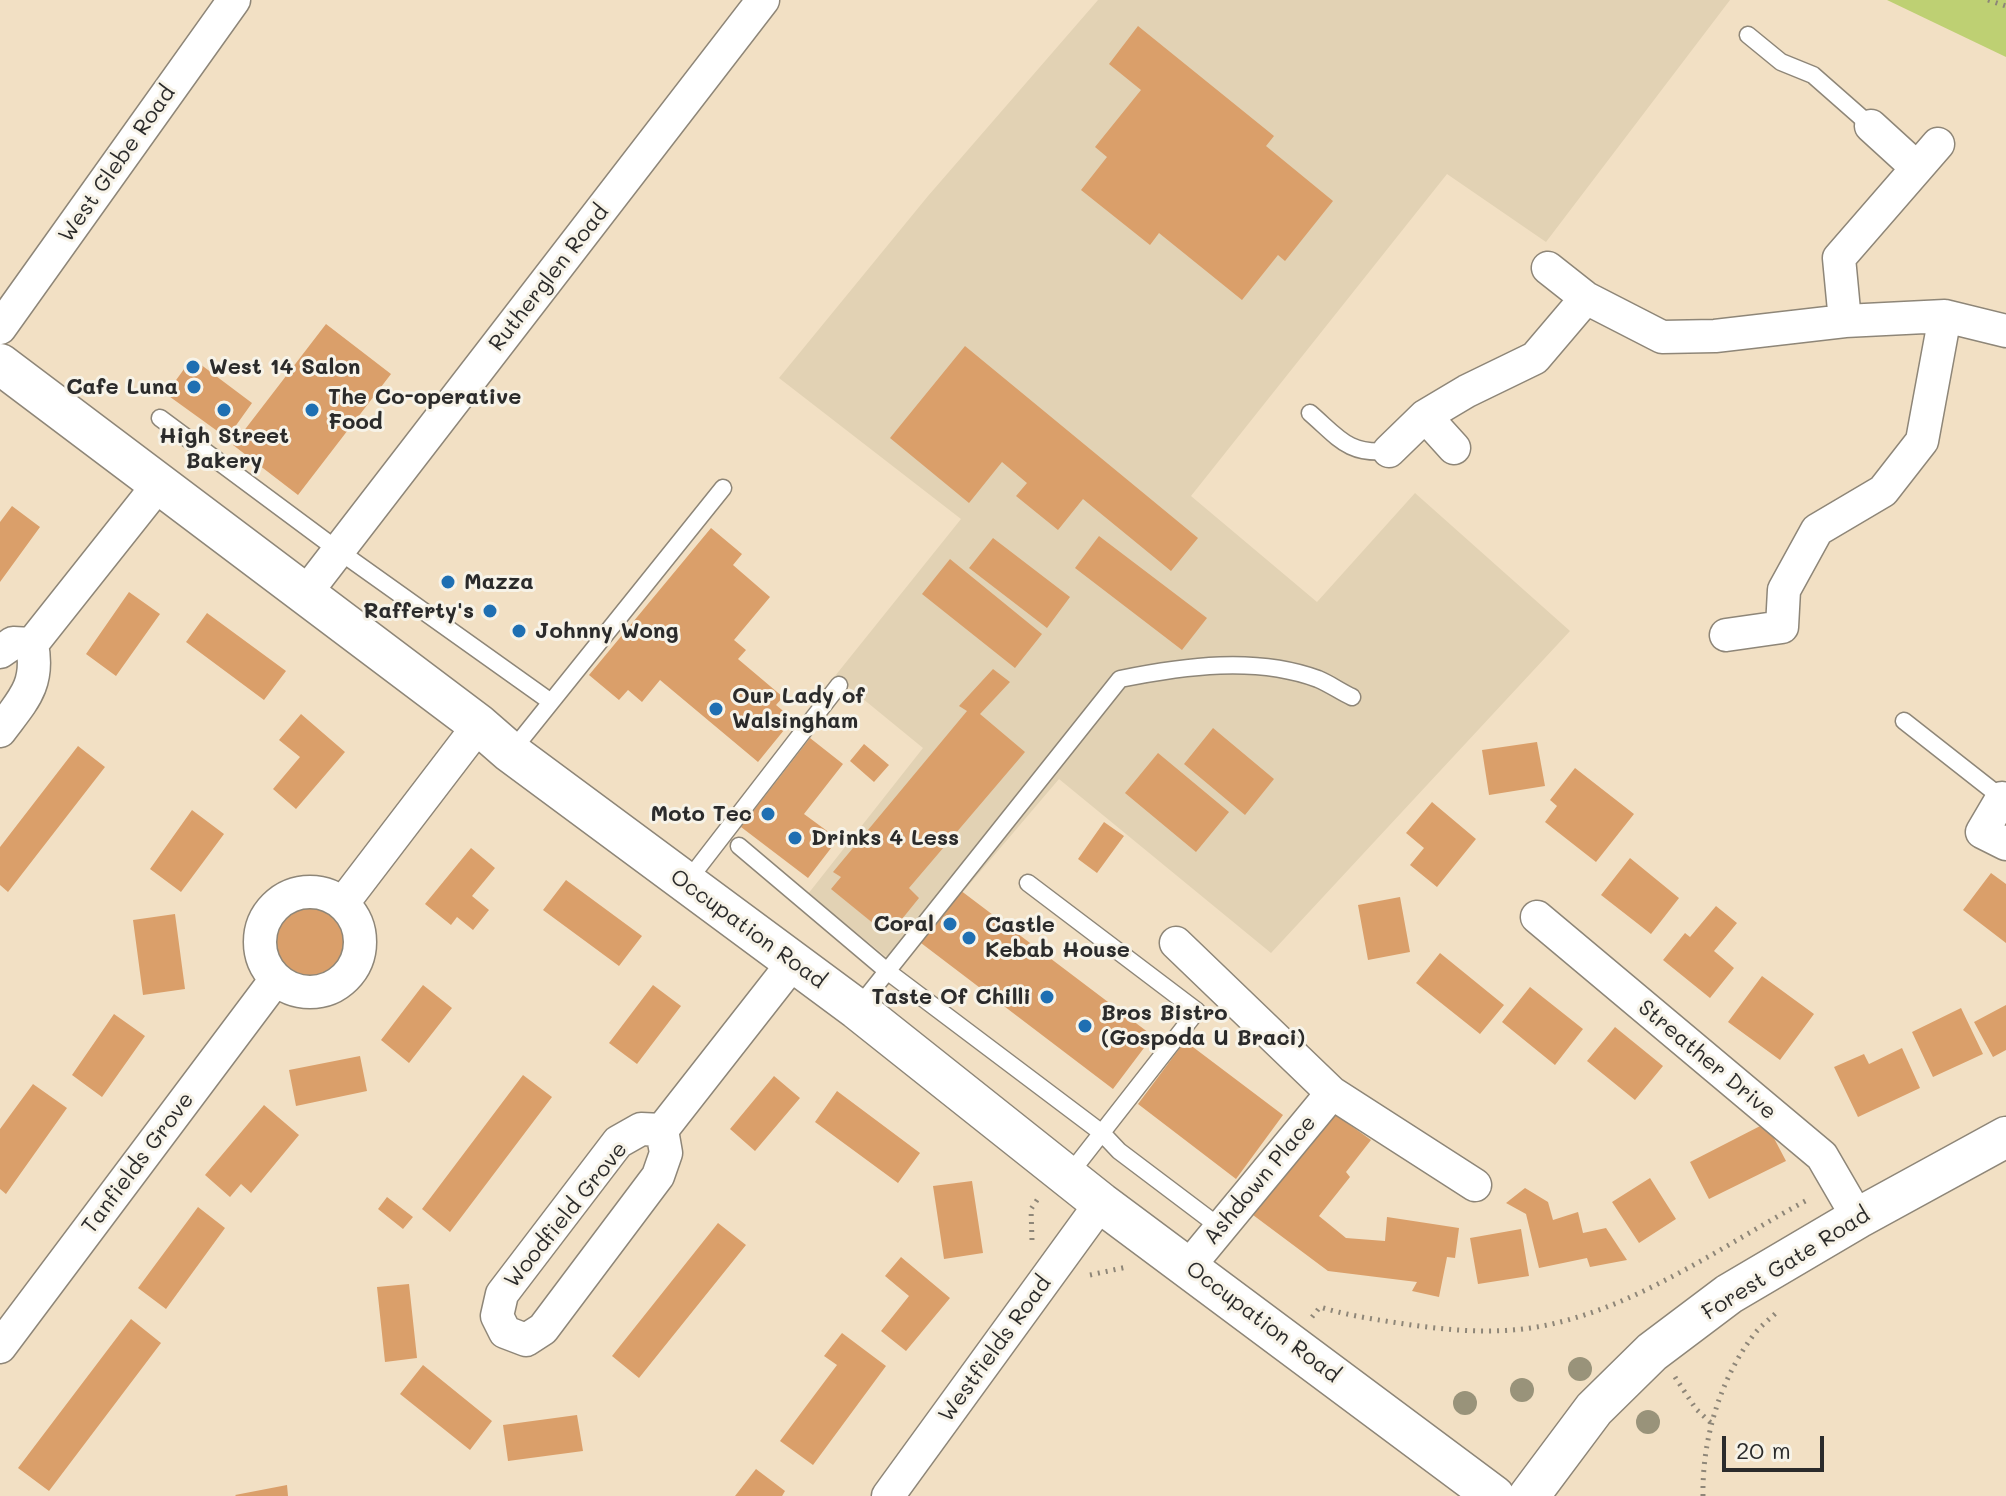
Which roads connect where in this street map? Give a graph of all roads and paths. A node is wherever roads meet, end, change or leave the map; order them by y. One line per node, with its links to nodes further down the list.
1 (763, 0): 23 (street, Rutherglen Road)
2 (1988, 0): 4 (path)
3 (226, 3): 13 (street, West Glebe Road)
4 (2006, 6)
5 (1748, 35): 6 (lane)
6 (1871, 126): 8 (street)
7 (1938, 144): 8 (street)
8 (1917, 168): 12 (street)
9 (1548, 268): 10 (street)
10 (1586, 298): 12 (street); 17 (street)
11 (1945, 316): 12 (street); 14 (street); 25 (street)
12 (1845, 321)
13 (0, 328)
14 (2006, 331)
15 (0, 364): 21 (street, Occupation Road)
16 (1310, 413): 20 (lane)
17 (1425, 416): 19 (street); 20 (street)
18 (160, 418): 23 (lane)
19 (1454, 448)
20 (1389, 451)
21 (159, 484): 24 (street, Occupation Road); 26 (street)
22 (723, 488): 30 (lane)
23 (339, 551): 24 (street, Rutherglen Road); 30 (lane)
24 (305, 594): 32 (street, Occupation Road)
25 (1726, 635)
26 (32, 644): 27 (street); 33 (street)
27 (0, 652)
28 (839, 685): 39 (lane)
29 (1352, 697): 44 (lane)
30 (551, 702): 34 (lane)
31 (1904, 721): 35 (lane)
32 (479, 725): 34 (street, Occupation Road); 40 (street)
33 (0, 731)
34 (510, 752): 39 (street, Occupation Road)
35 (2002, 798): 36 (street)
36 (2006, 844)
37 (739, 846): 44 (lane)
38 (1028, 883): 49 (lane)
39 (686, 884): 43 (street, Occupation Road)
40 (343, 903): 45 (street); 45 (street)
41 (1537, 917): 52 (street, Streather Drive)
42 (1176, 943): 47 (street, Ashdown Place)
43 (792, 964): 46 (street, Occupation Road); 48 (street)
44 (887, 971): 46 (lane); 49 (lane)
45 (276, 979): 60 (street, Tanfields Grove)
46 (857, 1009): 51 (street, Occupation Road)
47 (1332, 1093): 53 (street, Ashdown Place); 56 (street, Ashdown Place)
48 (662, 1130): 48 (street, Woodfield Grove)
49 (1102, 1133): 51 (lane); 56 (lane)
50 (2006, 1137): 55 (street, Forest Gate Road)
51 (1068, 1176): 54 (street, Occupation Road)
52 (1837, 1183): 55 (street, Streather Drive); 59 (path)
53 (1475, 1185)
54 (1101, 1203): 57 (street, Occupation Road); 63 (street, Westfields Road)
55 (1858, 1218): 61 (street, Forest Gate Road)
56 (1221, 1228): 57 (street, Ashdown Place)
57 (1189, 1266): 59 (street, Occupation Road)
58 (1787, 1302): 62 (path)
59 (1289, 1342): 64 (street, Occupation Road)
60 (0, 1347)
61 (1656, 1349): 62 (path); 65 (street, Forest Gate Road)
62 (1711, 1423): 66 (path)
63 (888, 1496)
64 (1494, 1496)
65 (1529, 1496)
66 (1703, 1496)

